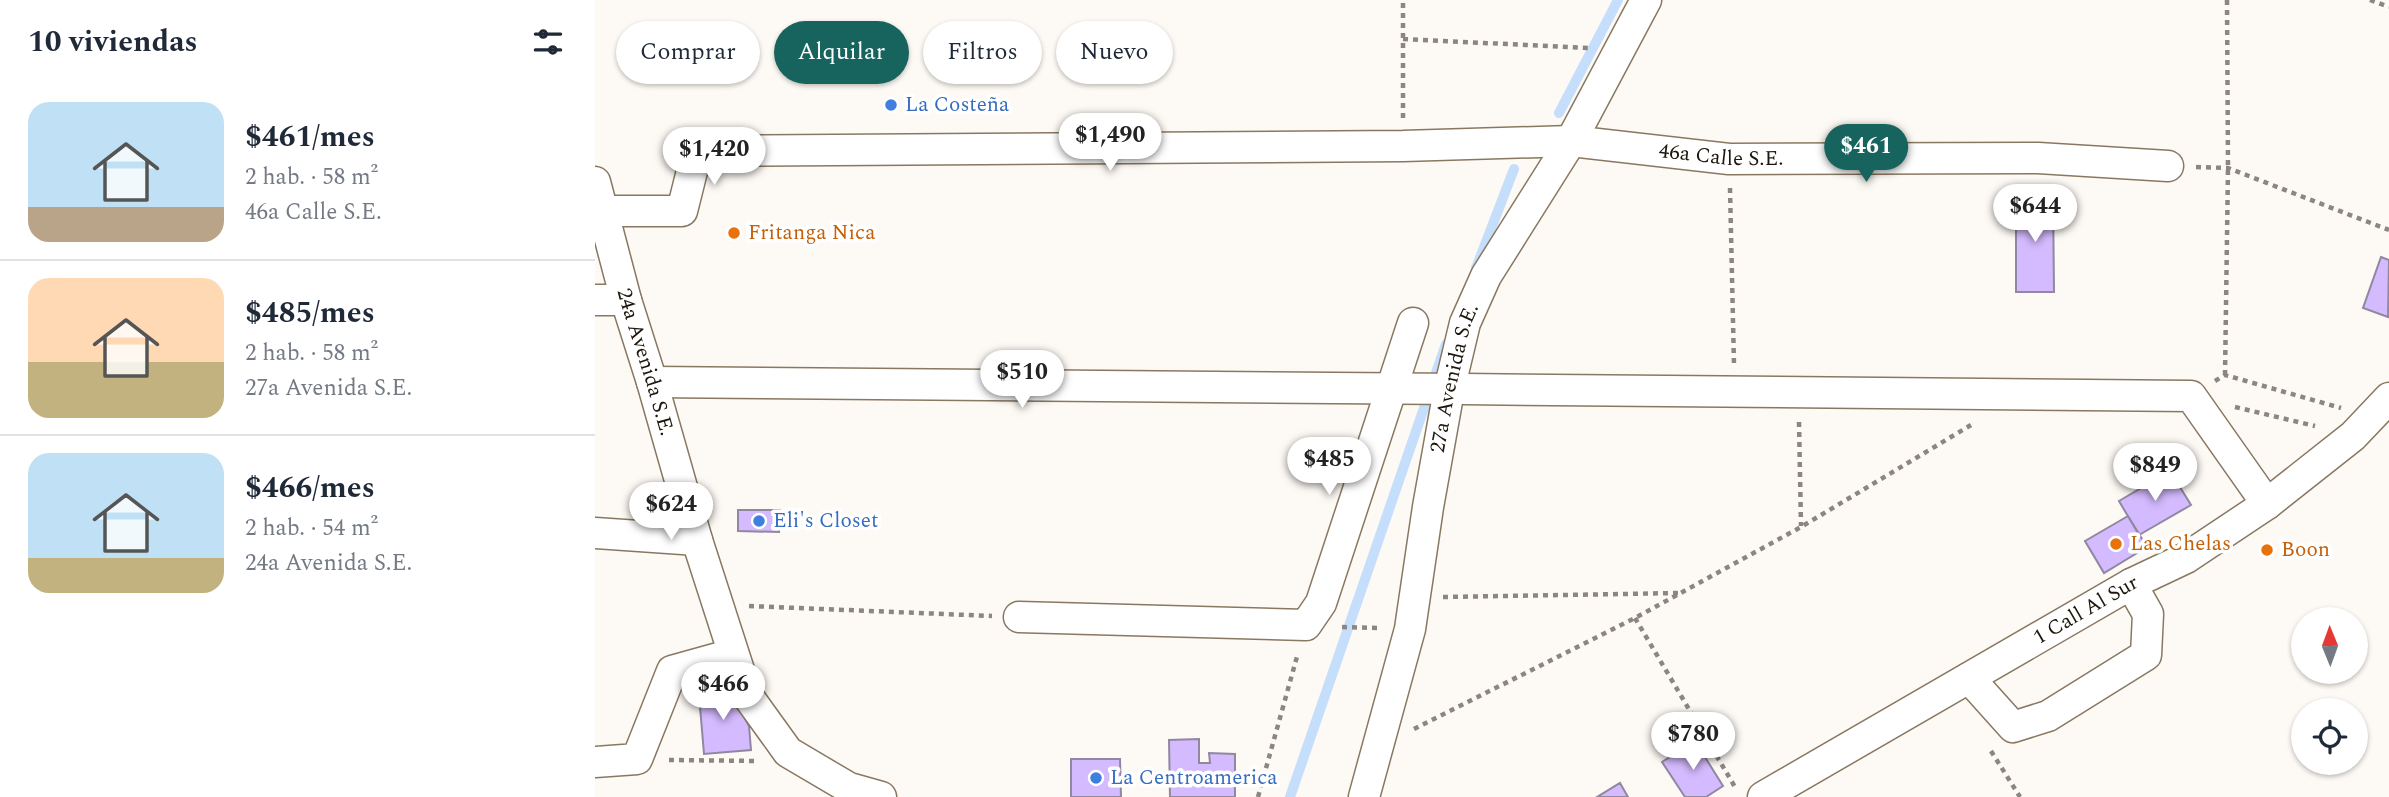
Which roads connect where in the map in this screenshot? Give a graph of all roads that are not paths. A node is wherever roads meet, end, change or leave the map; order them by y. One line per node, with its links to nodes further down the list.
1 (1646, 0): 2 (street, 27a Avenida S.E.)
2 (1566, 141): 3 (street, 46a Calle S.E.); 5 (street, 46a Calle S.E.); 10 (street, 27a Avenida S.E.)
3 (2168, 166)
4 (595, 182): 5 (street, 24a Avenida S.E.)
5 (602, 211): 7 (street, 24a Avenida S.E.)
6 (595, 300): 7 (street)
7 (626, 300): 9 (street, 24a Avenida S.E.)
8 (1413, 323): 10 (street)
9 (652, 382): 10 (street); 14 (street, 24a Avenida S.E.)
10 (1423, 389): 12 (street); 16 (street); 21 (street, 27a Avenida S.E.)
11 (2371, 417): 12 (street, 1 Call Al Sur)
12 (2267, 504): 15 (street, 1 Call Al Sur)
13 (595, 533): 14 (street)
14 (697, 540): 17 (street, 24a Avenida S.E.)
15 (2131, 584): 18 (street, 1 Call Al Sur); 18 (street)
16 (1019, 617)
17 (733, 654): 19 (street); 20 (street, 24a Avenida S.E.)
18 (1969, 678): 22 (street, 1 Call Al Sur)
19 (595, 762)
20 (881, 797)
21 (1364, 797)
22 (1763, 797)

